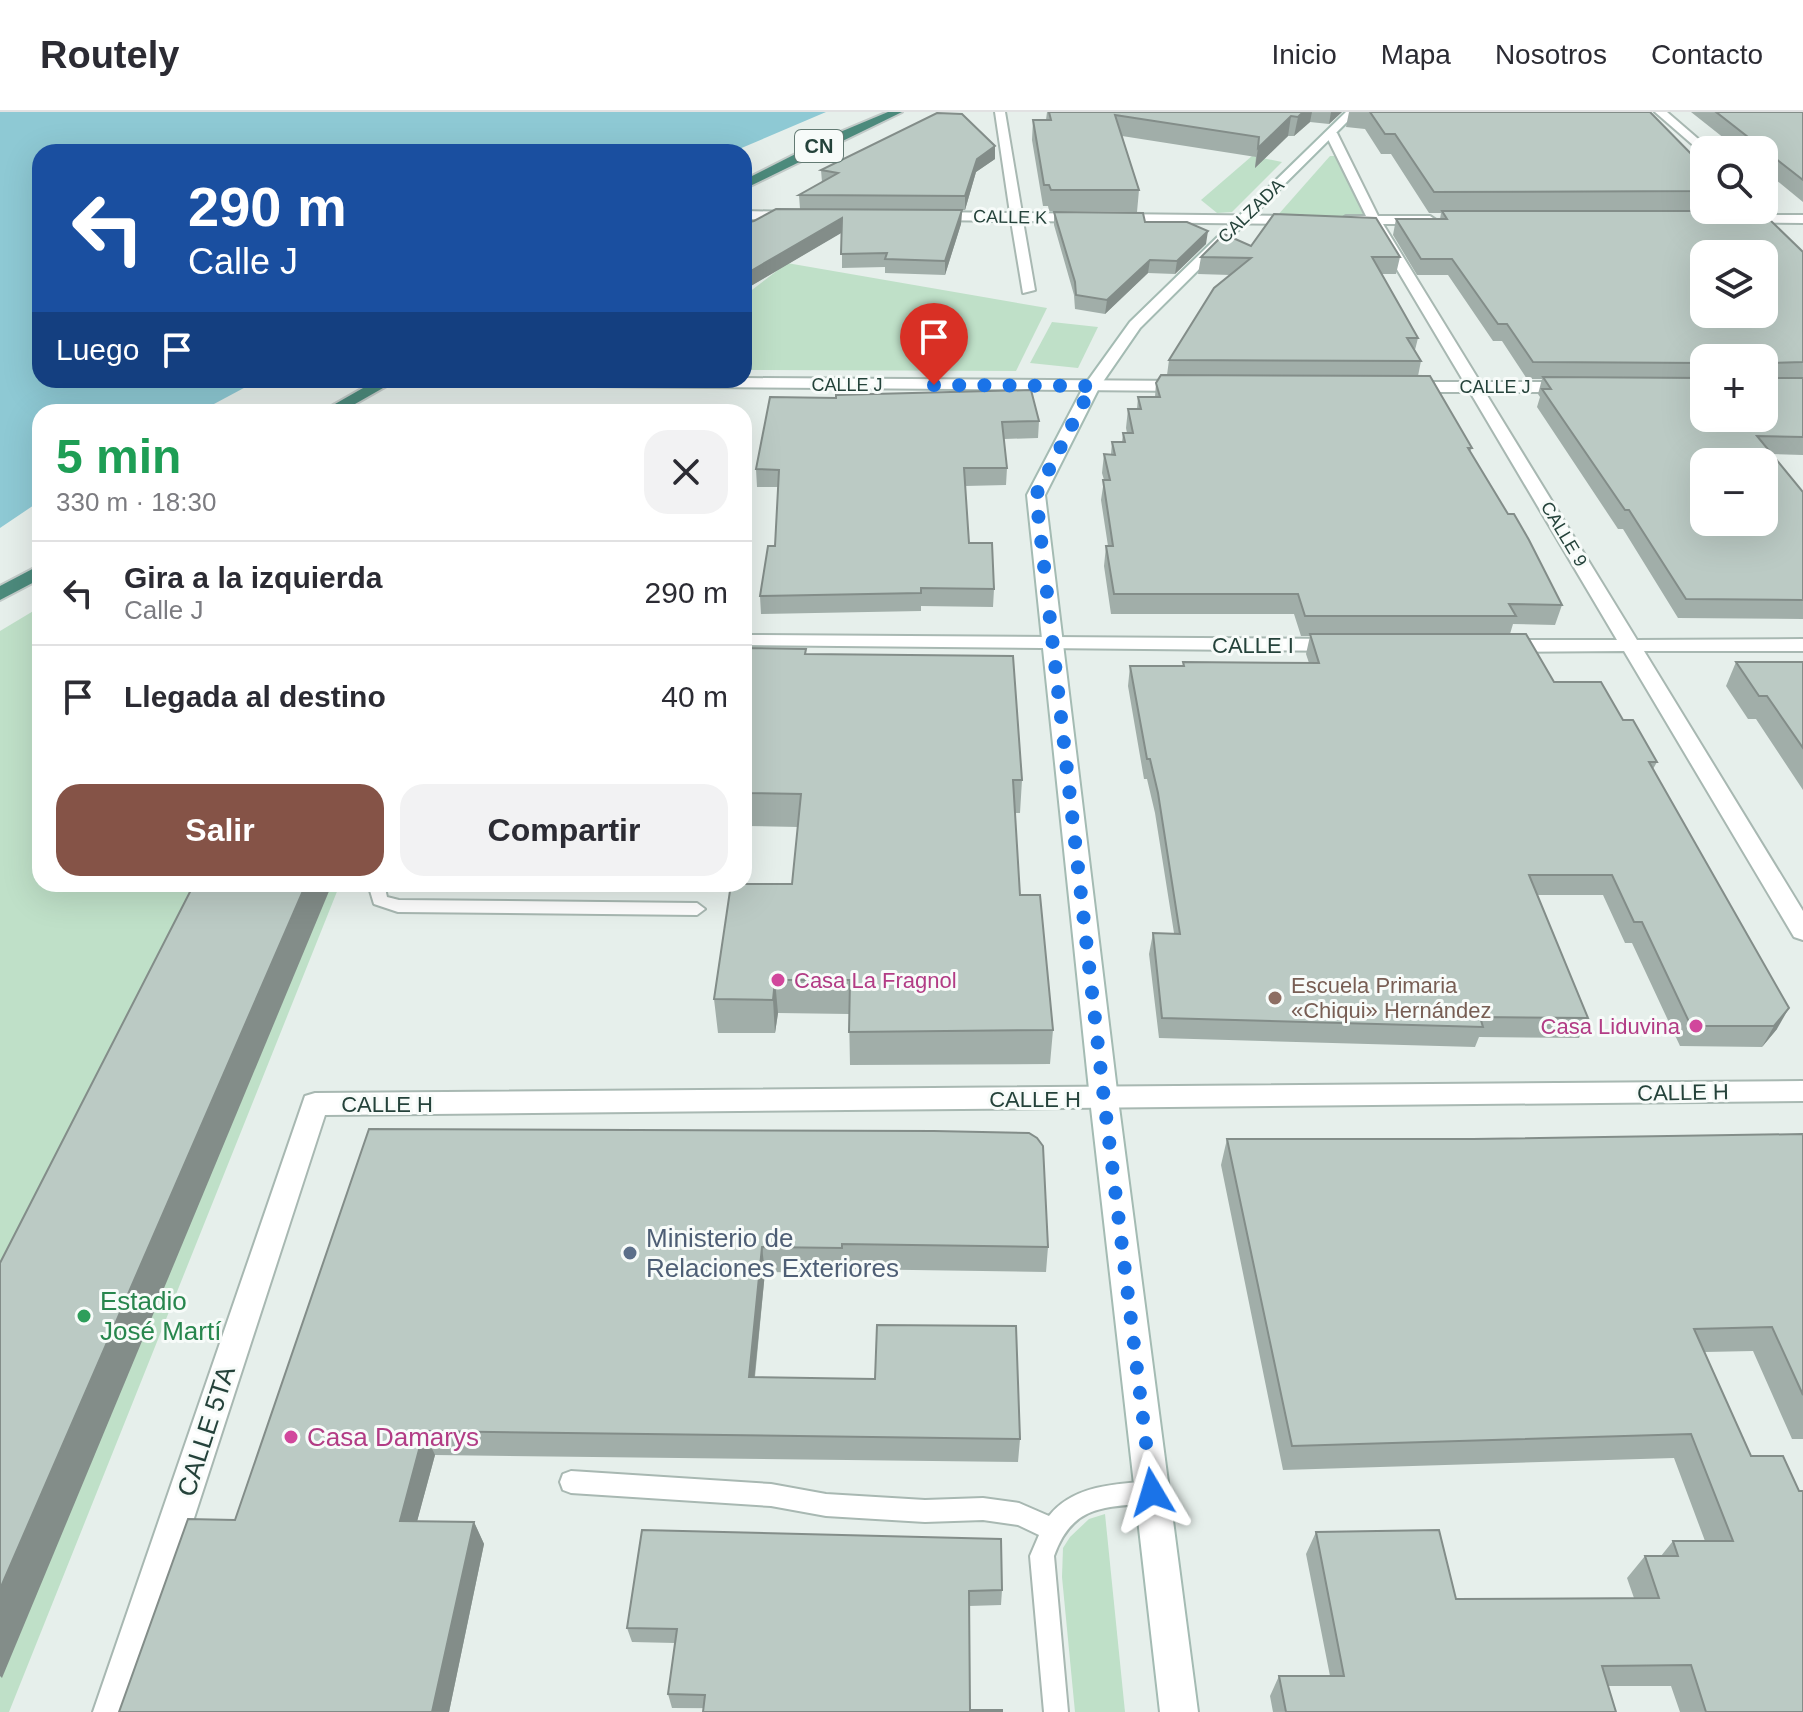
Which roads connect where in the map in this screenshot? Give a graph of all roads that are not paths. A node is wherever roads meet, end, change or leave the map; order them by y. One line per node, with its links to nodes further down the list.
1 (897, 112): 7 (highway, CN)
2 (1000, 112): 12 (street)
3 (1352, 112): 5 (street, CALZADA)
4 (1660, 112): 6 (street)
5 (1331, 133): 16 (street, CALZADA); 19 (street, CALLE 9)
6 (1690, 137)
7 (752, 181)
8 (1778, 212): 14 (street)
9 (752, 215): 10 (street)
10 (805, 216)
11 (911, 216): 12 (street, CALLE K)
12 (1017, 217): 16 (street, CALLE K); 22 (street)
13 (1778, 219): 14 (street)
14 (1786, 219): 15 (street); 21 (street)
15 (1803, 219)
16 (1242, 220): 17 (street, CALLE K); 24 (street, CALZADA)
17 (1315, 220)
18 (1330, 220): 19 (street)
19 (1374, 220): 20 (street); 27 (street, CALLE 9)
20 (1437, 220)
21 (1803, 235)
22 (1028, 290)
23 (752, 383): 24 (street, CALLE J)
24 (1092, 386): 25 (street, CALLE J); 34 (street, CALZADA)
25 (1204, 387)
26 (1379, 387): 27 (street, CALLE J)
27 (1475, 387): 28 (street, CALLE J); 38 (street, CALLE 9)
28 (1582, 387)
29 (374, 388): 30 (highway)
30 (344, 404)
31 (32, 576): 32 (highway)
32 (0, 594)
33 (752, 641): 34 (street, CALLE I)
34 (1052, 645): 35 (street, CALLE I); 43 (street, CALZADA)
35 (1363, 645)
36 (1803, 645): 38 (street)
37 (1474, 646): 38 (street)
38 (1633, 646): 41 (street, CALLE 9)
39 (378, 892): 40 (lane)
40 (697, 909)
41 (1803, 931)
42 (1803, 1091): 43 (street, CALLE H)
43 (1104, 1099): 44 (street, CALLE H); 46 (street, CALZADA)
44 (315, 1104): 48 (street, CALLE 5TA)
45 (571, 1482): 47 (lane)
46 (1152, 1492): 47 (lane); 50 (street, CALZADA)
47 (1052, 1529): 49 (lane)
48 (112, 1712)
49 (1056, 1712)
50 (1179, 1712)

